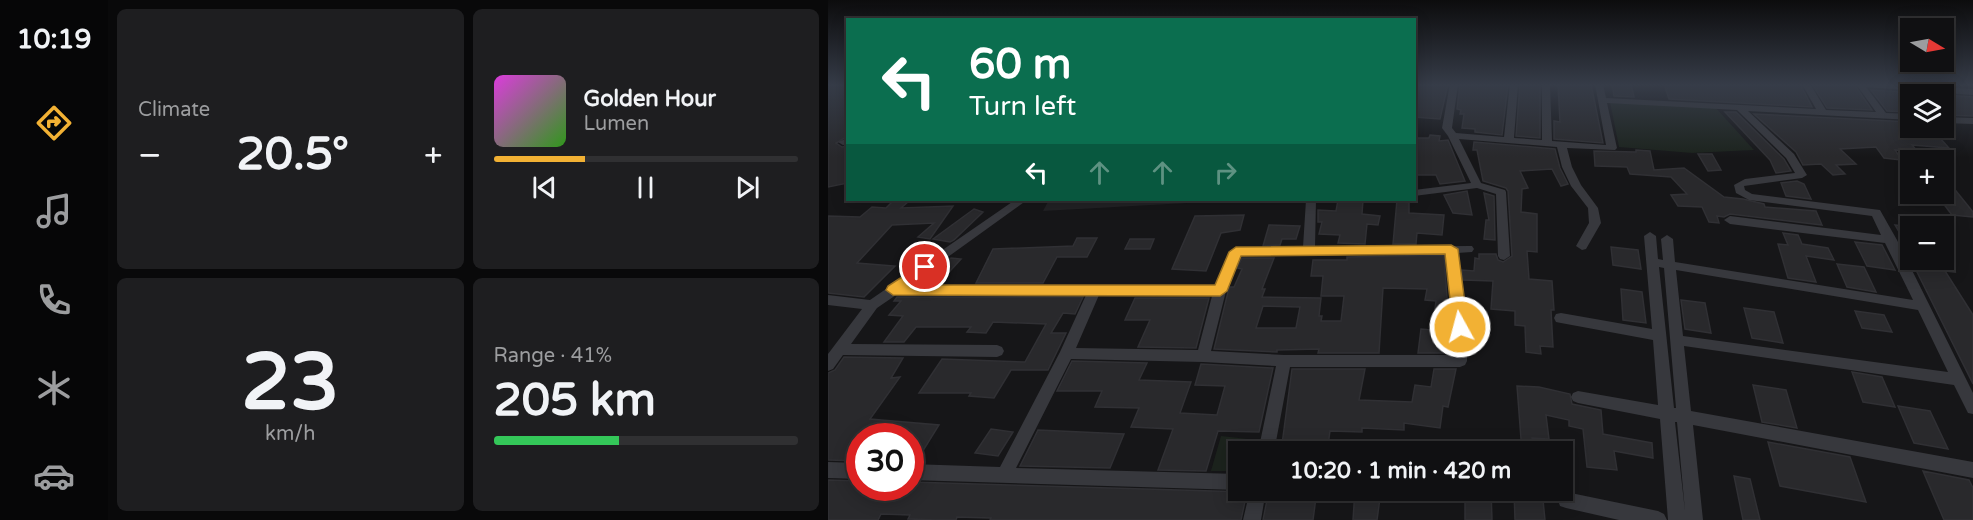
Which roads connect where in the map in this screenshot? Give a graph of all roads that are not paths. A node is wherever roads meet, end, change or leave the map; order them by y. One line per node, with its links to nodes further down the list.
1 (1450, 108): 14 (street)
2 (1512, 108): 15 (street)
3 (1548, 108): 16 (street)
4 (1604, 108): 16 (street)
5 (1740, 108): 24 (street)
6 (1776, 108): 9 (street)
7 (1820, 108): 9 (street)
8 (1878, 108): 10 (street)
9 (1822, 111): 10 (street)
10 (1883, 115): 11 (street)
11 (1900, 116)
12 (1954, 120): 13 (street)
13 (1973, 121)
14 (1453, 136): 15 (street); 17 (street)
15 (1509, 140): 16 (street)
16 (1552, 143): 25 (street)
17 (1477, 185): 18 (street); 29 (street)
18 (1416, 193)
19 (1021, 201): 32 (street)
20 (1311, 201): 28 (street)
21 (1730, 220): 24 (street)
22 (1650, 236): 30 (street)
23 (1667, 239): 31 (street)
24 (1891, 240): 37 (street)
25 (1582, 246)
26 (1451, 249): 27 (street); 28 (street); 45 (street)
27 (1468, 249)
28 (1309, 251): 34 (street)
29 (1504, 256)
30 (1652, 262): 31 (street); 39 (street)
31 (1670, 266): 37 (street); 40 (street)
32 (893, 290): 33 (street); 36 (street)
33 (1095, 290): 34 (street); 43 (street)
34 (1220, 291): 44 (street)
35 (828, 300): 36 (street)
36 (872, 305): 41 (street)
37 (1923, 306): 47 (street)
38 (1561, 318): 39 (street)
39 (1659, 336): 50 (street)
40 (1677, 340): 47 (street); 51 (street)
41 (840, 349): 42 (street); 46 (street)
42 (998, 351)
43 (1067, 353): 44 (street); 57 (street)
44 (1203, 356): 45 (street)
45 (1284, 361): 52 (street)
46 (828, 365)
47 (1959, 380): 49 (street)
48 (1578, 398): 50 (street)
49 (1973, 408)
50 (1665, 413): 51 (street); 63 (street)
51 (1683, 417): 54 (street); 64 (street)
52 (1268, 441)
53 (828, 470): 55 (street)
54 (1973, 470)
55 (846, 471)
56 (924, 472): 57 (street)
57 (1004, 475): 58 (street)
58 (1228, 482)
59 (1256, 501): 61 (street)
60 (1571, 501): 62 (street)
61 (1252, 520)
62 (1659, 520)
63 (1677, 520)
64 (1694, 520)

